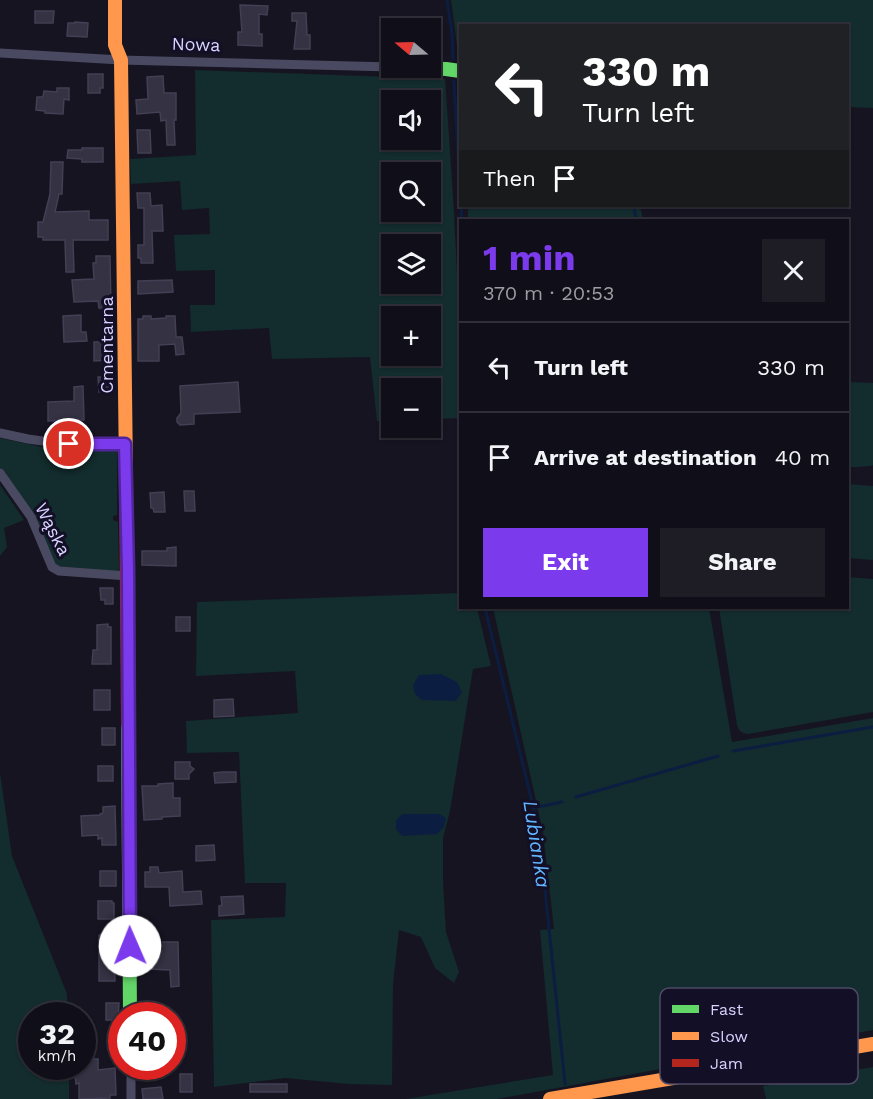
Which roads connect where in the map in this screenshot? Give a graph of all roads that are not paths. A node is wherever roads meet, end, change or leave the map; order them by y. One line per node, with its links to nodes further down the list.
1 (114, 0): 3 (street, Cmentarna)
2 (0, 53): 3 (street, Nowa)
3 (121, 60): 4 (street, Nowa); 8 (street, Cmentarna)
4 (381, 68)
5 (441, 69): 6 (street, Nowa)
6 (459, 71)
7 (0, 433): 8 (street)
8 (125, 444): 10 (street, Cmentarna)
9 (0, 473): 10 (street, Wąska)
10 (128, 576): 11 (street, Cmentarna)
11 (130, 1002)
12 (873, 1044): 13 (street)
13 (858, 1047)
14 (131, 1080): 16 (street)
15 (660, 1080): 17 (street)
16 (131, 1099)
17 (550, 1099)

